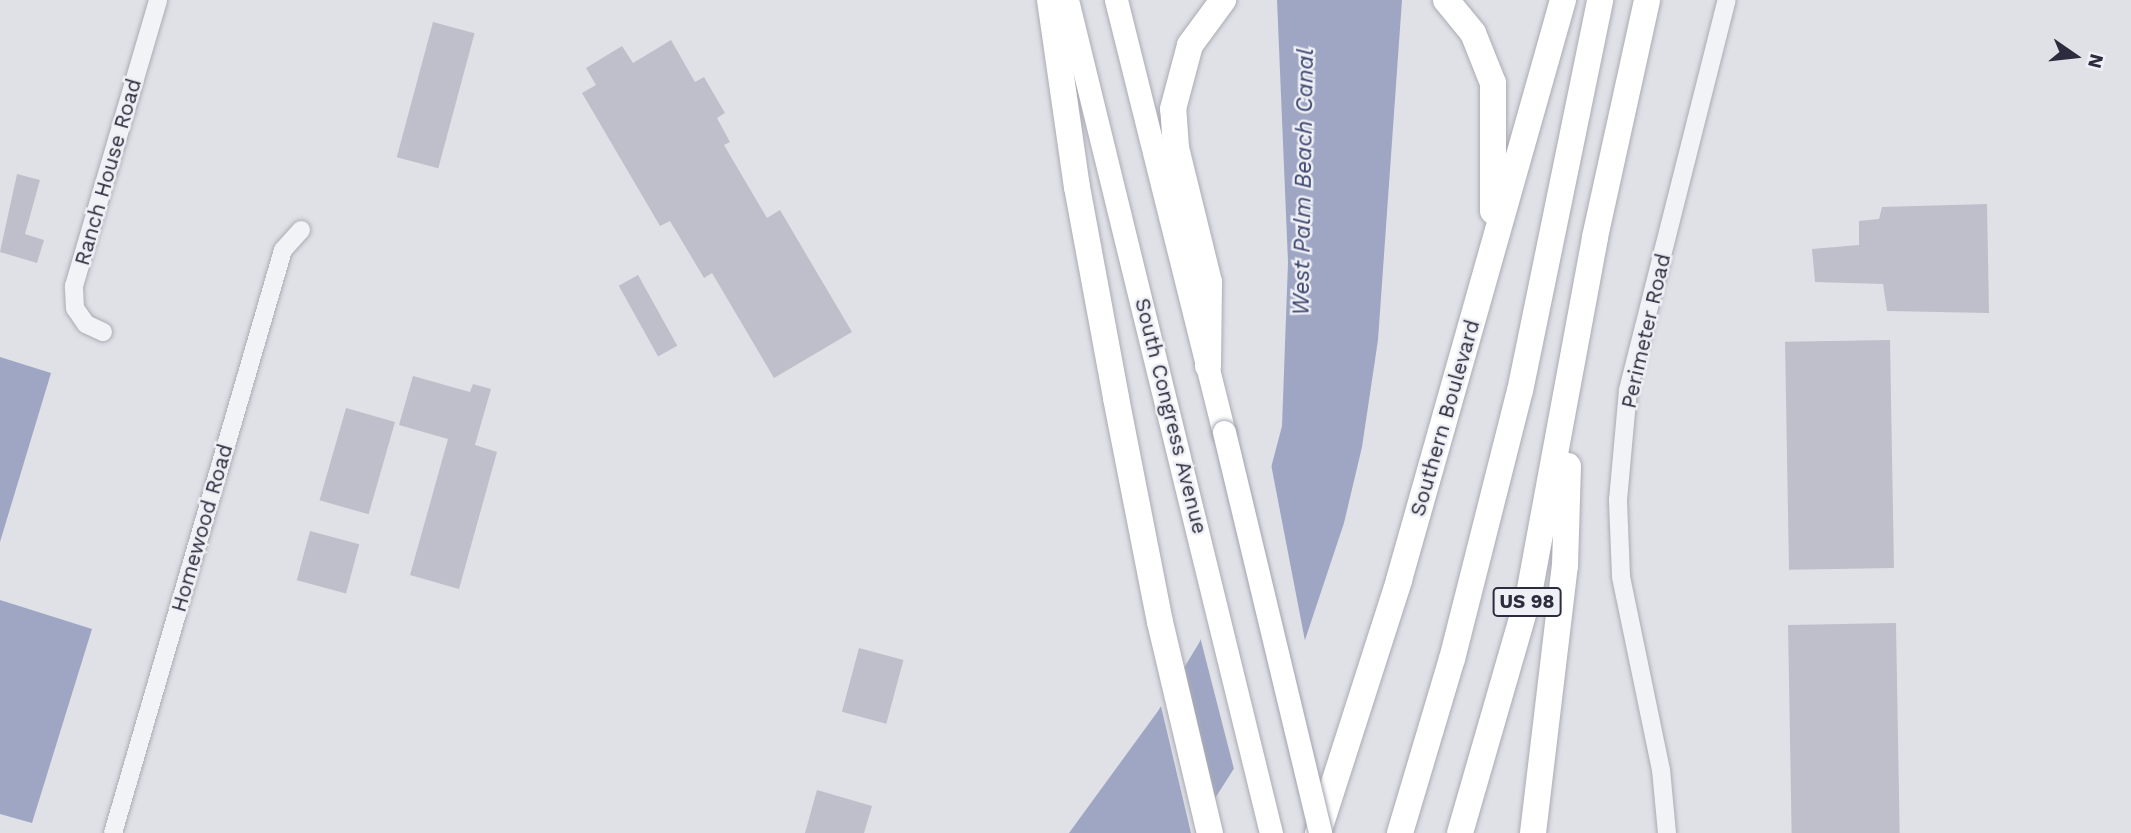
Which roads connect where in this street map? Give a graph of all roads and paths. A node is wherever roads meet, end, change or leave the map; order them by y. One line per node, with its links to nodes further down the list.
1 (158, 0): 13 (street, Ranch House Road)
2 (1049, 0): 17 (highway)
3 (1067, 0): 18 (main road, South Congress Avenue)
4 (1116, 0): 14 (main road)
5 (1223, 0): 14 (highway)
6 (1446, 0): 12 (highway)
7 (1563, 0): 12 (highway, Southern Boulevard)
8 (1601, 0): 20 (highway)
9 (1647, 0): 15 (highway, US 98)
10 (1727, 0): 23 (street, Perimeter Road)
11 (301, 229): 16 (street, Homewood Road)
12 (1491, 258): 19 (highway, Southern Boulevard)
13 (103, 332)
14 (1208, 366): 19 (main road, bridge)
15 (1570, 366): 21 (highway, US 98); 22 (highway)
16 (113, 833)
17 (1210, 833)
18 (1271, 833)
19 (1319, 833)
20 (1400, 833)
21 (1460, 833)
22 (1533, 833)
23 (1667, 833)

